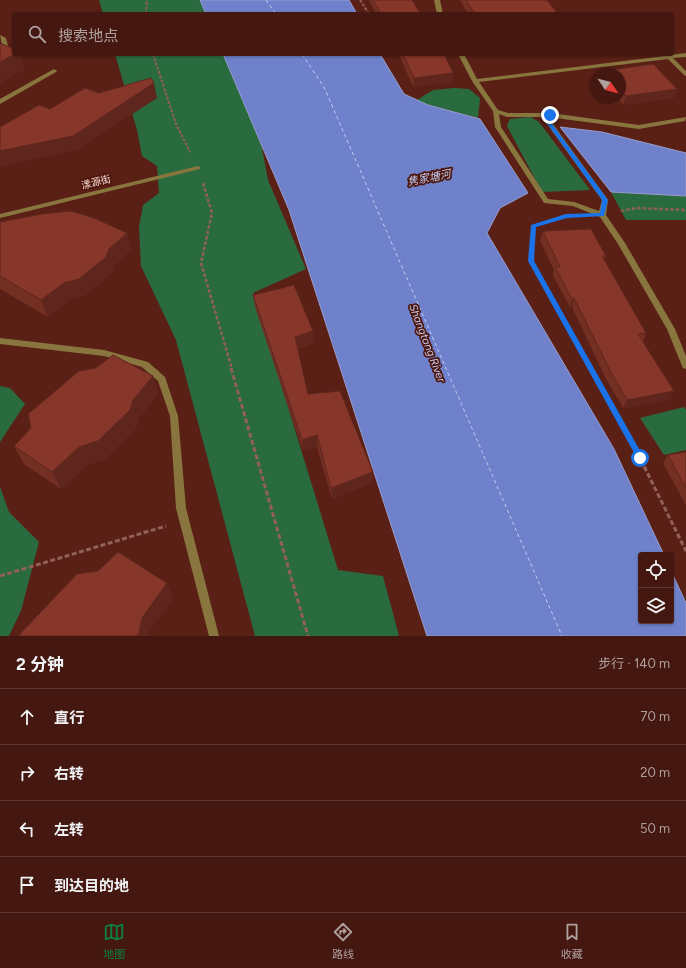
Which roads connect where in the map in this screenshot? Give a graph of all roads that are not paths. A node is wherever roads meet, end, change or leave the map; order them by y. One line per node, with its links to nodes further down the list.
1 (437, 0): 2 (street)
2 (440, 12)
3 (0, 37): 4 (street)
4 (0, 49)
5 (686, 55): 8 (street)
6 (462, 56): 11 (street)
7 (668, 56): 10 (street); 11 (street)
8 (674, 56)
9 (54, 71): 12 (street)
10 (686, 74)
11 (475, 81): 13 (street)
12 (0, 102)
13 (496, 111): 14 (street); 17 (street)
14 (544, 115): 15 (street); 17 (street)
15 (686, 119)
16 (198, 168): 18 (street, 漾源街)
17 (602, 215): 20 (street)
18 (0, 216)
19 (0, 341): 21 (street)
20 (686, 366)
21 (214, 636)

